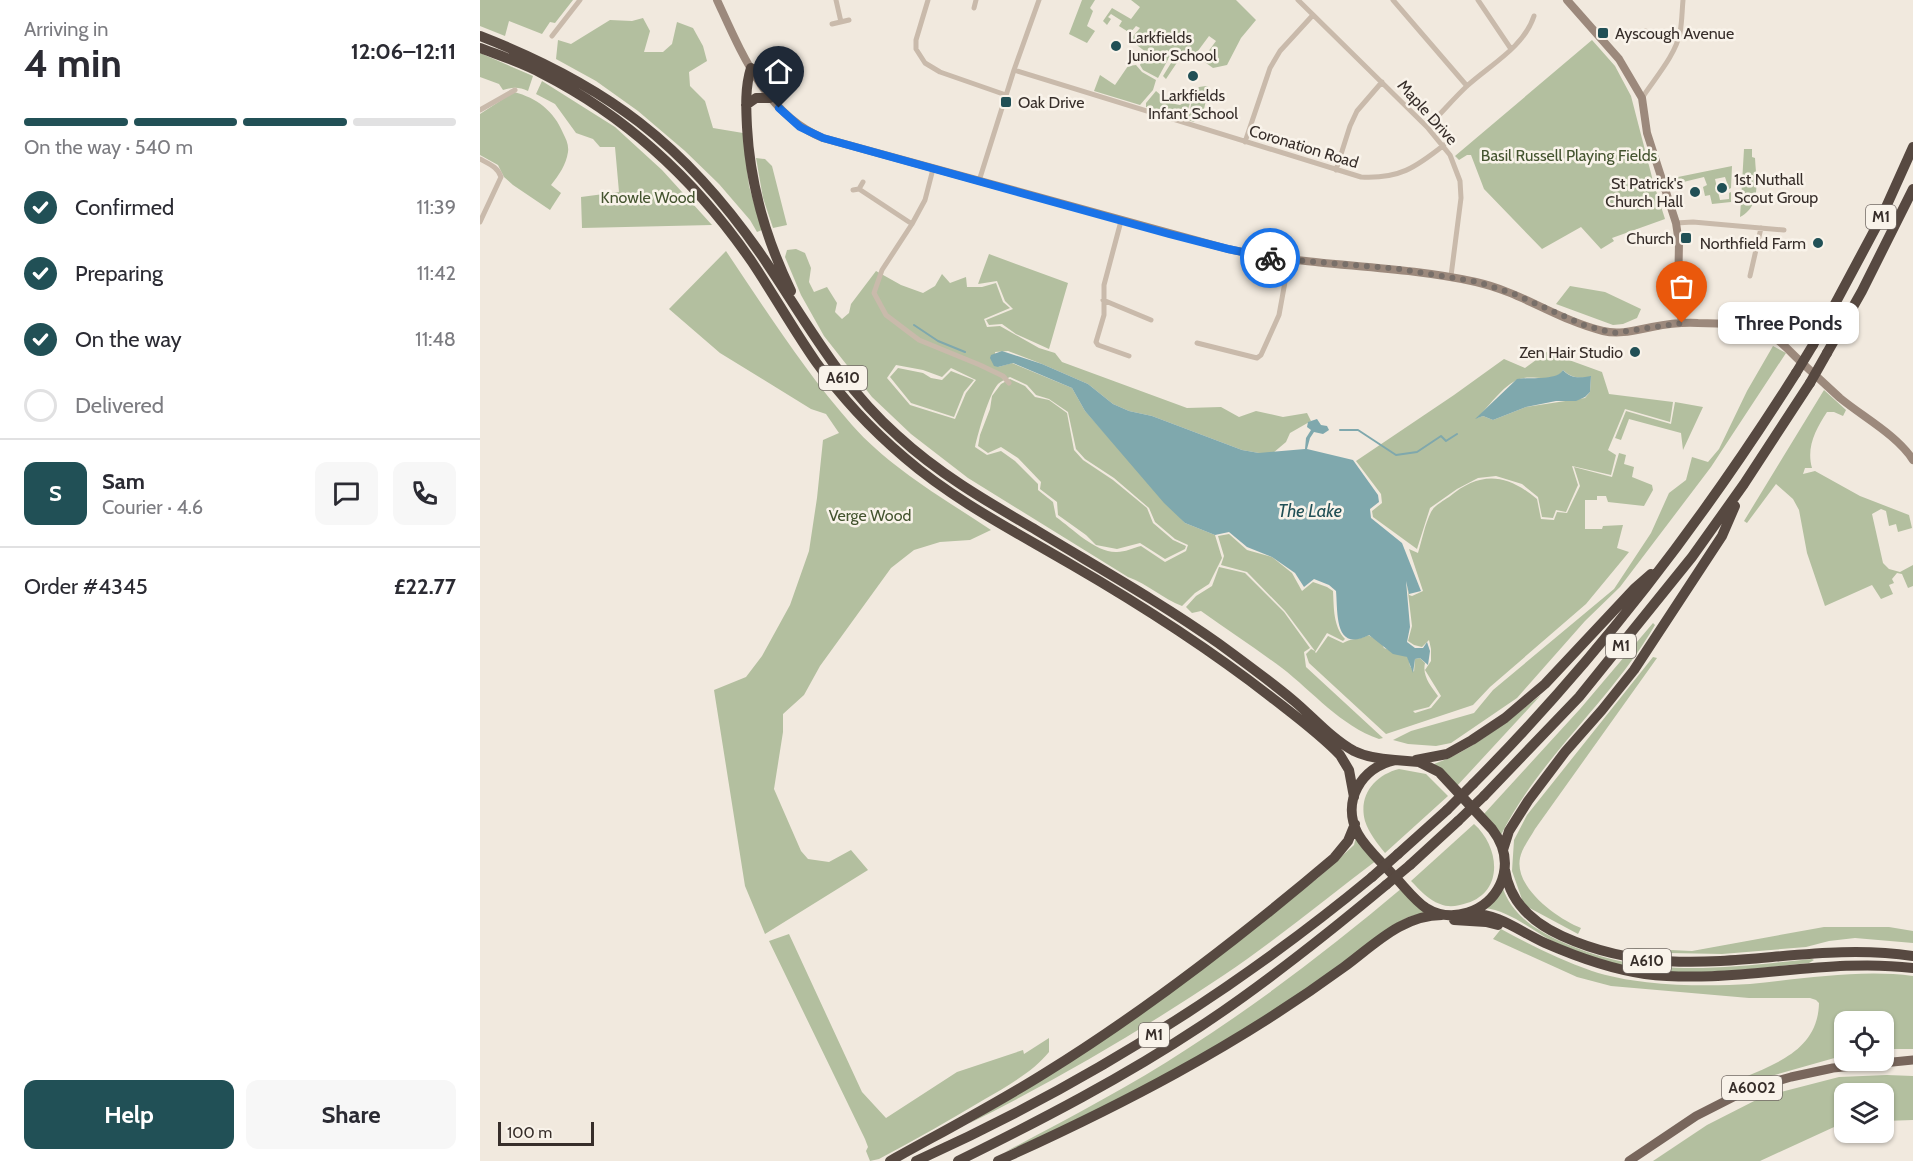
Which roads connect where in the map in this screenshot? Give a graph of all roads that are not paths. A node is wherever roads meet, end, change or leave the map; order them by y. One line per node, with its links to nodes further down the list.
1 (580, 0): 20 (street)
2 (717, 0): 24 (street)
3 (836, 0): 16 (street)
4 (928, 0): 29 (street)
5 (976, 0): 12 (street)
6 (1039, 0): 25 (street)
7 (1298, 0): 13 (street, Maple Drive)
8 (1392, 0): 27 (street)
9 (1479, 0): 23 (street)
10 (1567, 0): 31 (street)
11 (1683, 0): 21 (street)
12 (974, 8)
13 (1313, 15): 26 (street, Maple Drive); 35 (street)
14 (849, 20): 16 (street)
15 (1524, 20): 23 (street)
16 (840, 22): 17 (street)
17 (832, 24)
18 (1645, 31): 21 (street)
19 (480, 36): 58 (highway, A610)
20 (552, 36)
21 (1678, 40): 31 (street)
22 (480, 48): 67 (highway, A610)
23 (1511, 49): 27 (street)
24 (751, 68): 30 (street); 32 (highway)
25 (1014, 70): 29 (street); 35 (street, Coronation Road)
26 (1382, 82): 34 (street, Maple Drive); 40 (street)
27 (1467, 86): 34 (street)
28 (515, 90): 33 (street)
29 (1006, 95): 41 (street)
30 (770, 98): 32 (highway); 39 (street)
31 (1642, 98): 48 (street)
32 (746, 105): 58 (highway)
33 (480, 110)
34 (1427, 127): 36 (street, Maple Drive)
35 (1245, 142): 40 (street, Coronation Road)
36 (1444, 145): 40 (street, Coronation Road); 53 (street, Maple Drive)
37 (1913, 147): 64 (highway, M1, bridge)
38 (480, 159): 47 (street)
39 (933, 169): 41 (street); 49 (street)
40 (1336, 170)
41 (979, 181): 46 (street)
42 (863, 182): 43 (street)
43 (860, 189): 45 (street); 49 (street)
44 (1913, 189): 63 (highway, M1, bridge)
45 (853, 190)
46 (1121, 221): 52 (street); 55 (street)
47 (480, 222)
48 (1676, 223): 50 (street); 57 (street)
49 (912, 224): 61 (street)
50 (1761, 228): 51 (street); 54 (street)
51 (1784, 230)
52 (1290, 260): 53 (street); 59 (street)
53 (1451, 276): 57 (street)
54 (1750, 276)
55 (1103, 300): 56 (street); 60 (street)
56 (1151, 320)
57 (1682, 323): 62 (street)
58 (811, 333): 65 (highway, A610)
59 (1197, 343)
60 (1129, 356)
61 (1009, 383)
62 (1913, 460)
63 (1744, 484): 69 (highway); 84 (highway, M1, bridge)
64 (1671, 556): 66 (highway, M1); 83 (highway, M1, bridge)
65 (1395, 760): 66 (highway); 67 (highway)
66 (1410, 760): 69 (highway)
67 (1354, 797): 68 (highway)
68 (1355, 824): 72 (highway); 82 (highway, M1)
69 (1503, 850): 70 (highway)
70 (1505, 870): 71 (highway); 75 (highway, A610)
71 (1469, 913): 72 (highway); 73 (highway, A610)
72 (1442, 915): 74 (highway)
73 (1523, 932): 74 (highway); 76 (highway, A610)
74 (1380, 940): 85 (highway)
75 (1913, 956)
76 (1913, 968)
77 (1913, 1060): 78 (main road, A6002)
78 (1894, 1063)
79 (1894, 1063): 80 (main road, A6002)
80 (1913, 1067)
81 (1834, 1068): 86 (main road, A6002)
82 (890, 1161)
83 (916, 1161)
84 (958, 1161)
85 (998, 1161)
86 (1629, 1161)

